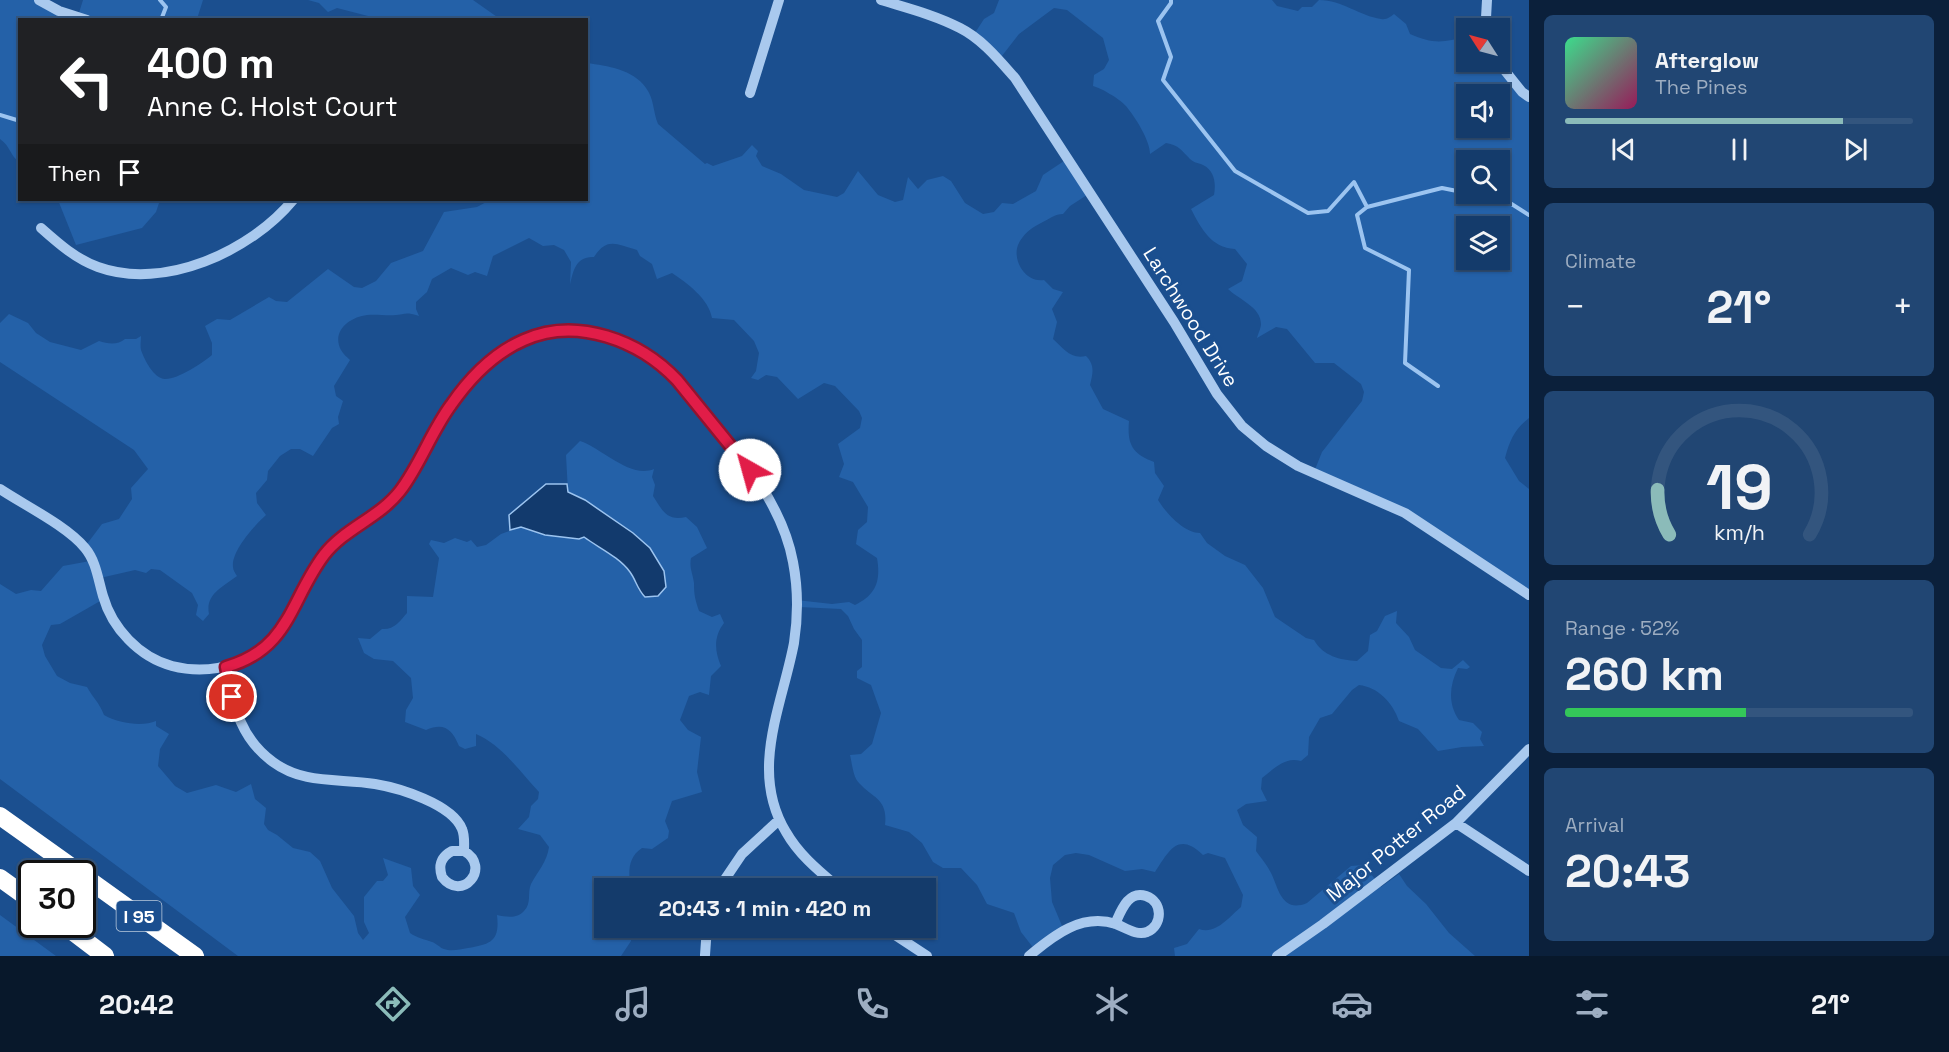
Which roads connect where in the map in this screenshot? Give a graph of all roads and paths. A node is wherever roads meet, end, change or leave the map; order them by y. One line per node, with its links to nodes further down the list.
1 (39, 0): 6 (street)
2 (779, 0): 9 (street)
3 (881, 0): 5 (street, Larchwood Drive)
4 (1487, 0): 7 (street)
5 (893, 2): 14 (street, Larchwood Drive)
6 (81, 18)
7 (1486, 18)
8 (1506, 72): 10 (street)
9 (750, 93)
10 (1529, 97)
11 (292, 201): 12 (street)
12 (42, 228)
13 (0, 489): 15 (street)
14 (1529, 596)
15 (226, 667): 18 (street); 20 (street)
16 (1529, 749): 19 (street, Major Potter Road)
17 (0, 816): 21 (highway, I 95)
18 (779, 820): 24 (street); 25 (street)
19 (1456, 823): 22 (street); 37 (street, Major Potter Road)
20 (464, 851)
21 (61, 860)
22 (1529, 871)
23 (0, 878): 27 (highway)
24 (726, 878)
25 (828, 878)
26 (96, 885): 33 (highway, I 95)
27 (18, 891)
28 (1115, 924): 36 (street)
29 (81, 938): 32 (highway, I 95)
30 (707, 938): 34 (street)
31 (900, 938): 35 (street)
32 (105, 956)
33 (195, 956)
34 (706, 956)
35 (927, 956)
36 (1029, 956)
37 (1277, 956)

